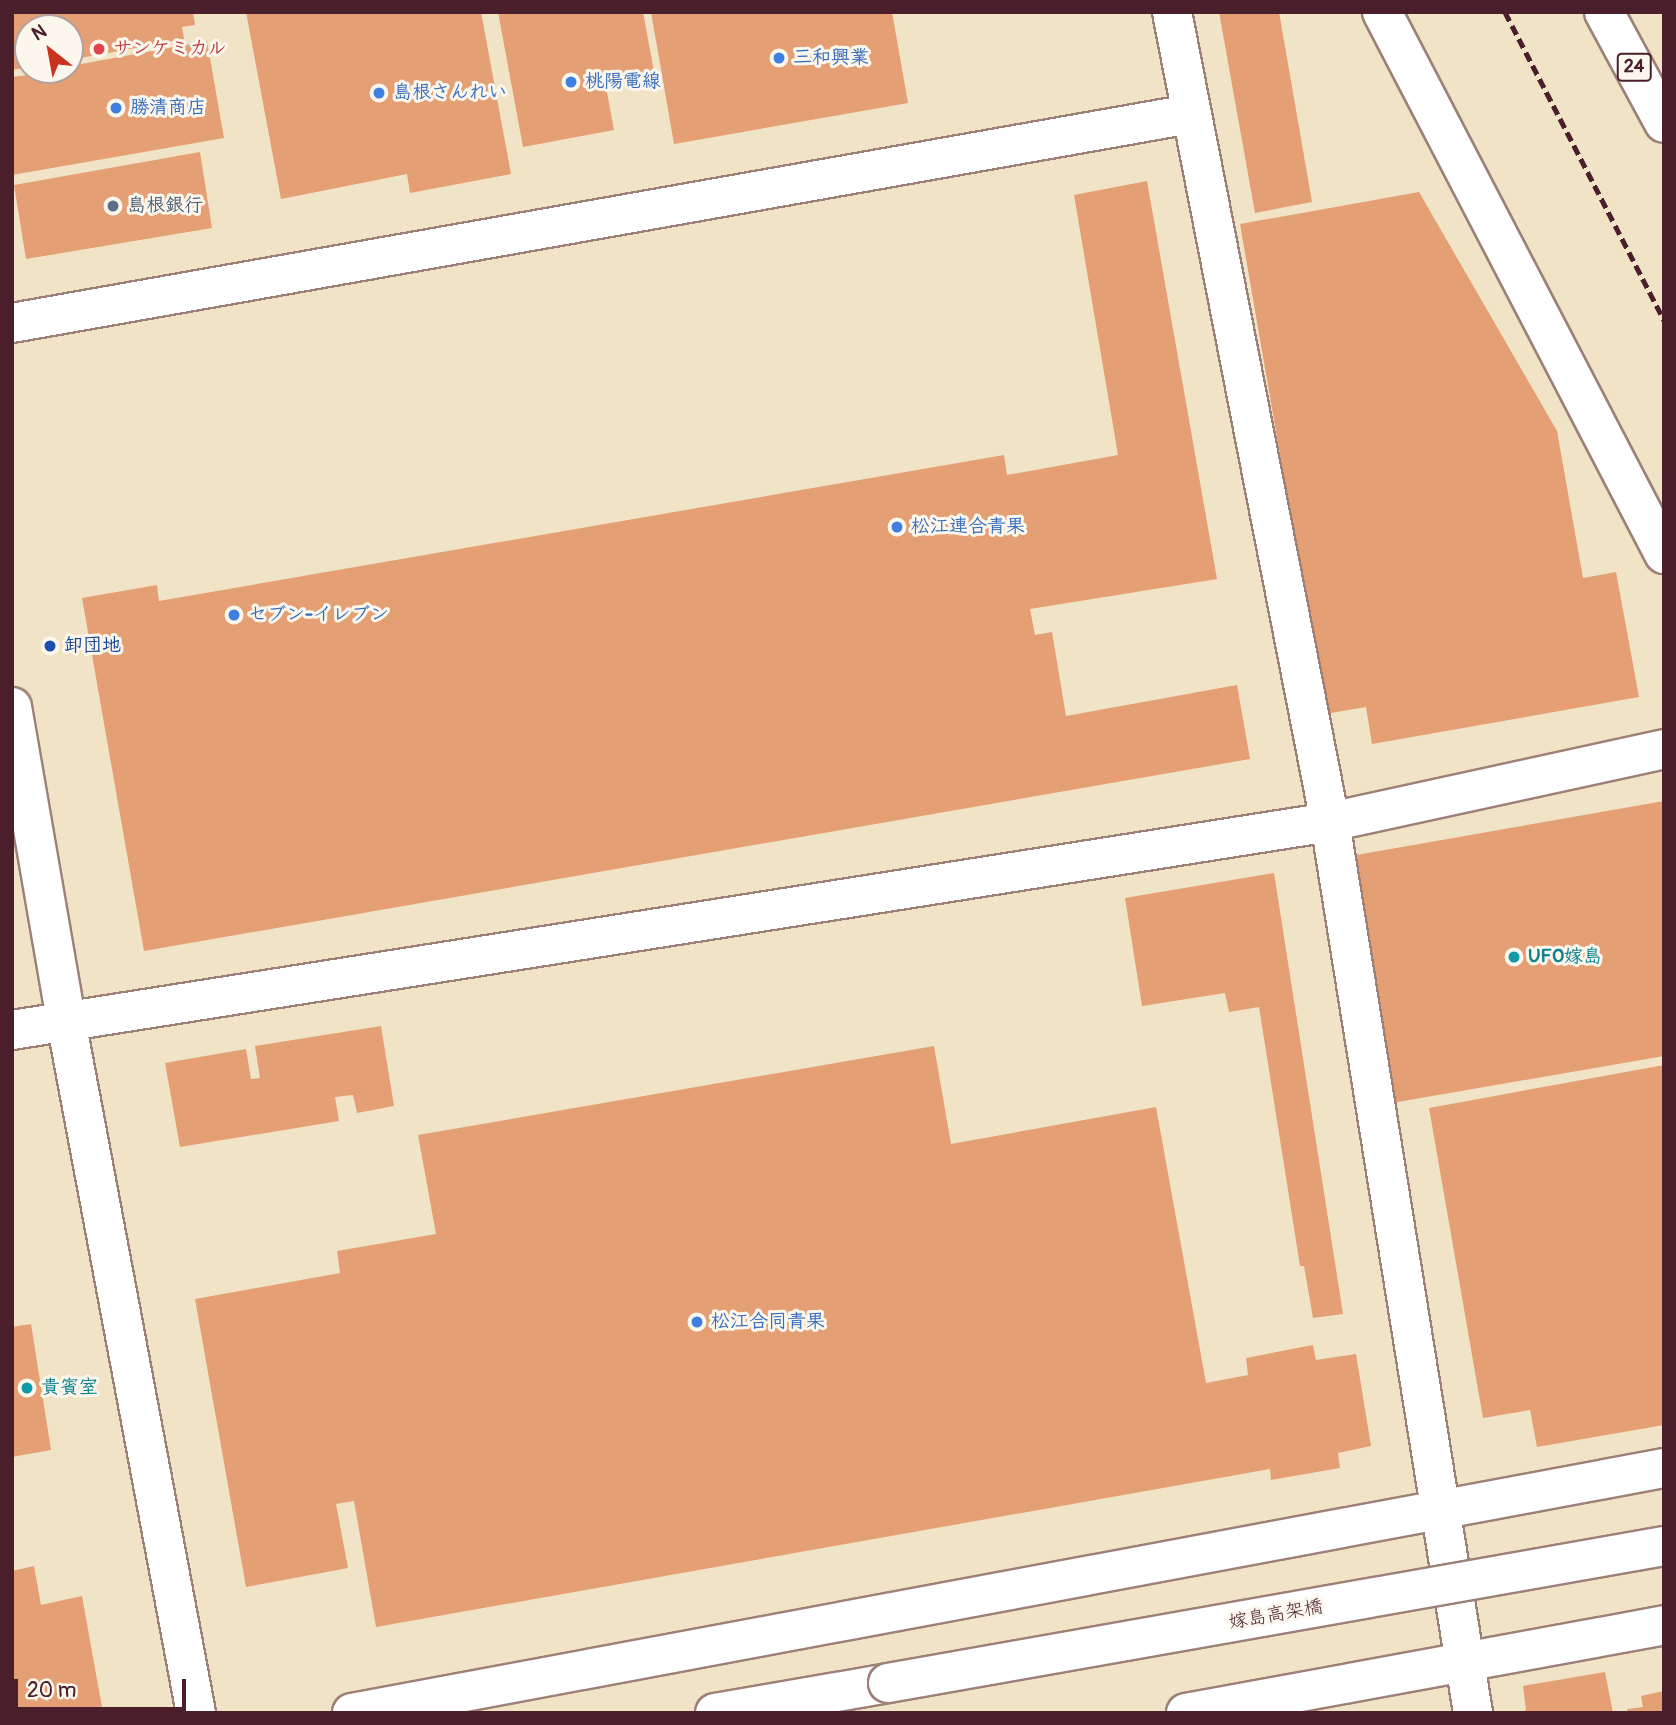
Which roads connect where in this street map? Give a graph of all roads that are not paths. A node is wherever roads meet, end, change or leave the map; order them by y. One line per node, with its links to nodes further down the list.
1 (1172, 12): 4 (street)
2 (1382, 12): 7 (street)
3 (1604, 12): 5 (street, 24)
4 (1190, 114): 6 (street); 10 (street)
5 (1664, 123)
6 (12, 323)
7 (1664, 554)
8 (12, 707): 11 (street)
9 (1664, 749): 10 (street)
10 (1331, 822): 11 (street); 14 (street)
11 (66, 1021): 12 (street); 18 (street)
12 (12, 1030)
13 (1664, 1468): 14 (street)
14 (1441, 1509): 17 (street); 19 (street)
15 (1664, 1546): 20 (street, 嫁島高架橋, bridge)
16 (1664, 1625): 17 (street)
17 (1464, 1659): 21 (street); 22 (street)
18 (197, 1713)
19 (352, 1713)
20 (715, 1713)
21 (1186, 1713)
22 (1473, 1713)

